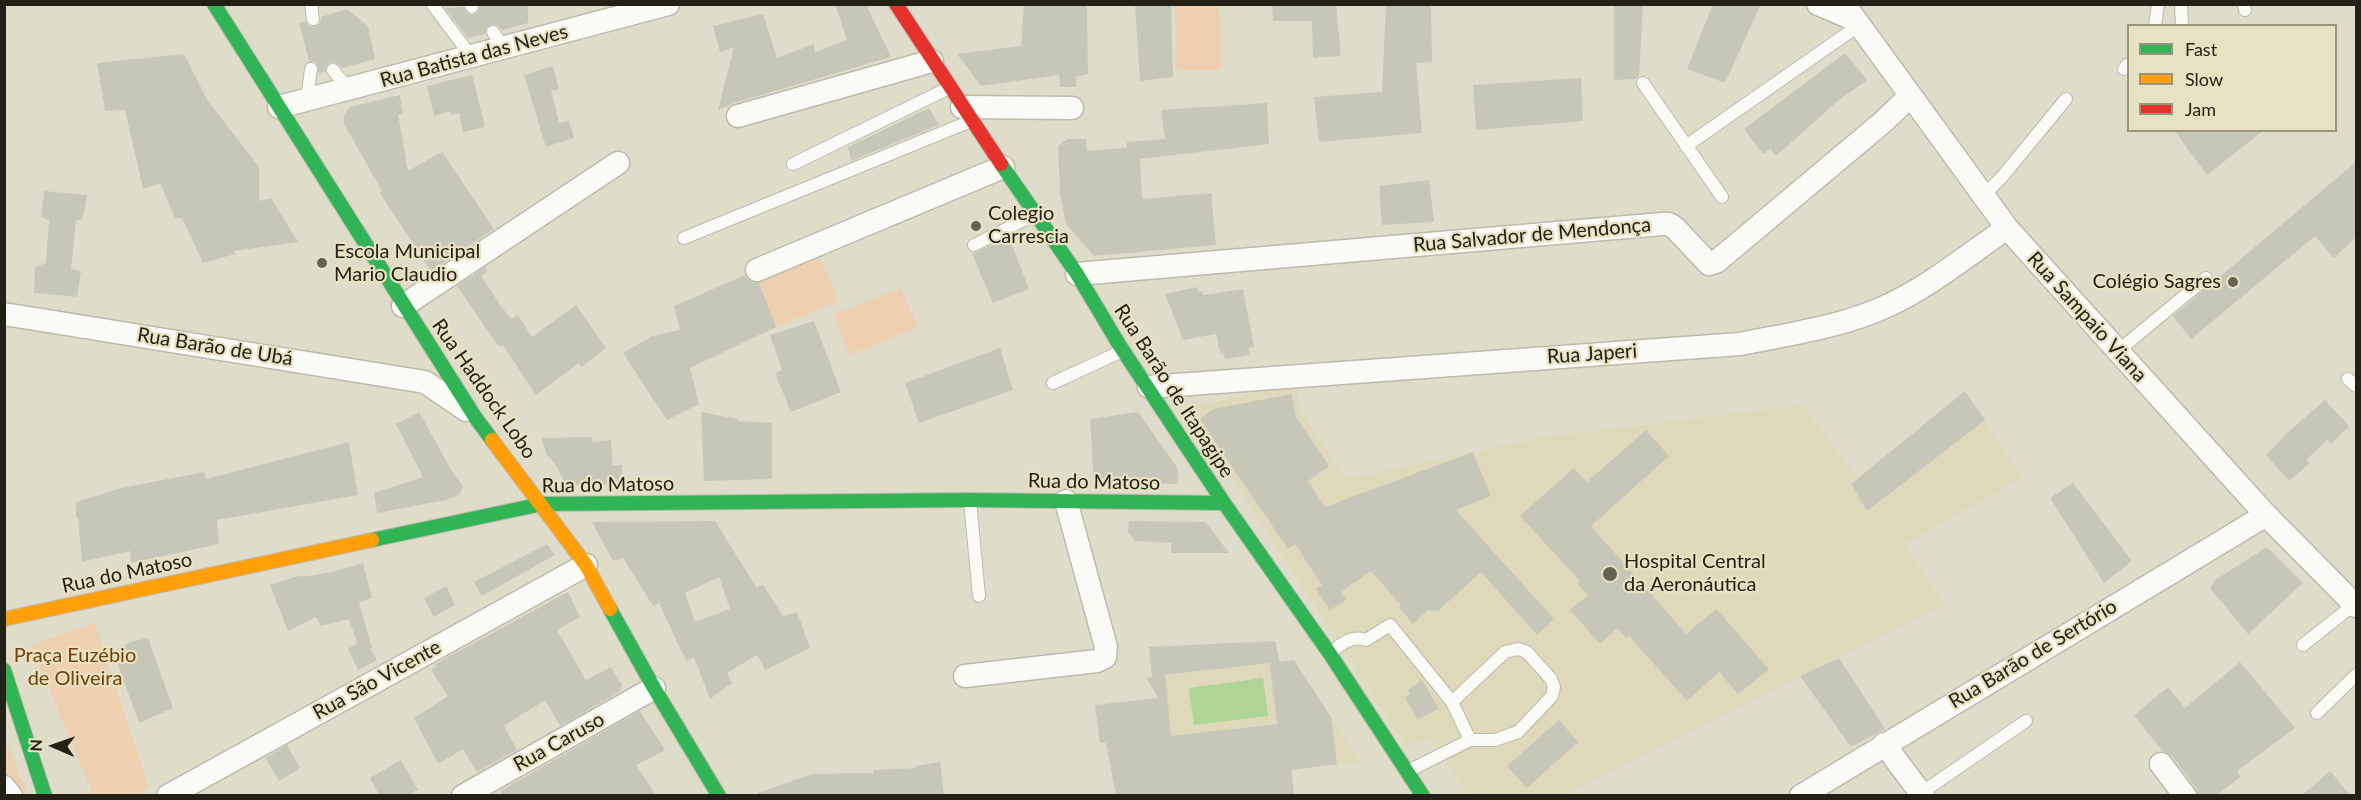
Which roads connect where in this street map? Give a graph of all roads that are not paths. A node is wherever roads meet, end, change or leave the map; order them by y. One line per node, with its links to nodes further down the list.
1 (214, 4): 23 (street, Rua Haddock Lobo)
2 (311, 4): 10 (lane)
3 (432, 4): 13 (lane)
4 (668, 4): 13 (street, Rua Batista das Neves)
5 (896, 4): 14 (street, Rua Barão de Itapagipe)
6 (1818, 4): 9 (street)
7 (2158, 4): 11 (lane)
8 (2181, 4): 12 (lane)
9 (1852, 17): 20 (street, Rua Sampaio Viana); 27 (lane)
10 (313, 19)
11 (2155, 24)
12 (2182, 24)
13 (471, 56): 19 (street, Rua Batista das Neves)
14 (933, 61): 18 (street, Rua Barão de Itapagipe); 26 (street)
15 (311, 69): 22 (lane)
16 (333, 70): 19 (lane)
17 (1643, 83): 27 (lane)
18 (950, 87): 25 (street, Rua Barão de Itapagipe); 29 (lane)
19 (348, 89): 22 (street, Rua Batista das Neves)
20 (1910, 96): 31 (street, Rua Sampaio Viana); 38 (street, Rua Salvador de Mendonça)
21 (2066, 99): 31 (lane)
22 (307, 100): 23 (street, Rua Batista das Neves)
23 (279, 107): 40 (street, Rua Haddock Lobo)
24 (1072, 108): 25 (street)
25 (967, 114): 30 (street, Rua Barão de Itapagipe); 35 (lane)
26 (738, 116)
27 (1686, 146): 32 (lane)
28 (618, 163): 40 (street)
29 (793, 164)
30 (1003, 167): 33 (street, Rua Barão de Itapagipe); 37 (street)
31 (1983, 196): 34 (street, Rua Sampaio Viana)
32 (1722, 197)
33 (1035, 214): 36 (lane); 38 (street, Rua Barão de Itapagipe)
34 (2007, 228): 43 (street, Rua Sampaio Viana); 47 (street, Rua Japeri)
35 (684, 238)
36 (974, 245)
37 (757, 270)
38 (1077, 274): 42 (street, Rua Barão de Itapagipe)
39 (2206, 278): 43 (lane)
40 (403, 306): 44 (street, Rua Haddock Lobo)
41 (4, 314): 45 (street, Rua Barão de Ubá)
42 (1123, 351): 46 (lane); 47 (street, Rua Barão de Itapagipe)
43 (2118, 351): 53 (street, Rua Sampaio Viana)
44 (434, 355): 45 (street); 48 (street, Rua Haddock Lobo)
45 (424, 382): 48 (street, Rua Barão de Ubá)
46 (1053, 383)
47 (1149, 387): 51 (street, Rua Barão de Itapagipe)
48 (475, 417): 52 (street, Rua Haddock Lobo)
49 (969, 500): 50 (street, Rua do Matoso); 52 (street, Rua do Matoso); 55 (lane)
50 (1066, 501): 51 (street, Rua do Matoso); 62 (street)
51 (1224, 503): 59 (street, Rua Barão de Itapagipe)
52 (542, 504): 54 (street, Rua Haddock Lobo); 57 (street, Rua do Matoso)
53 (2266, 515): 56 (street, Rua Sampaio Viana); 68 (street, Rua Barão de Sertório)
54 (586, 565): 63 (street, Rua Haddock Lobo); 75 (street, Rua São Vicente)
55 (979, 596)
56 (2356, 604): 58 (lane)
57 (4, 619)
58 (2303, 645)
59 (1330, 654): 64 (lane); 70 (street, Rua Barão de Itapagipe)
60 (4, 670): 74 (street)
61 (2356, 675): 65 (lane)
62 (965, 676)
63 (654, 688): 76 (street, Rua Caruso); 77 (street, Rua Haddock Lobo)
64 (1452, 702): 67 (lane); 67 (lane)
65 (2317, 713)
66 (2026, 721): 72 (lane)
67 (1470, 740): 70 (lane)
68 (1884, 744): 72 (street); 79 (street, Rua Barão de Sertório)
69 (2161, 764): 80 (street)
70 (1407, 771): 78 (street, Rua Barão de Itapagipe)
71 (4, 787): 73 (street)
72 (1922, 794)
73 (11, 795)
74 (45, 795)
75 (168, 795)
76 (463, 795)
77 (719, 795)
78 (1423, 795)
79 (1801, 795)
80 (2185, 795)

